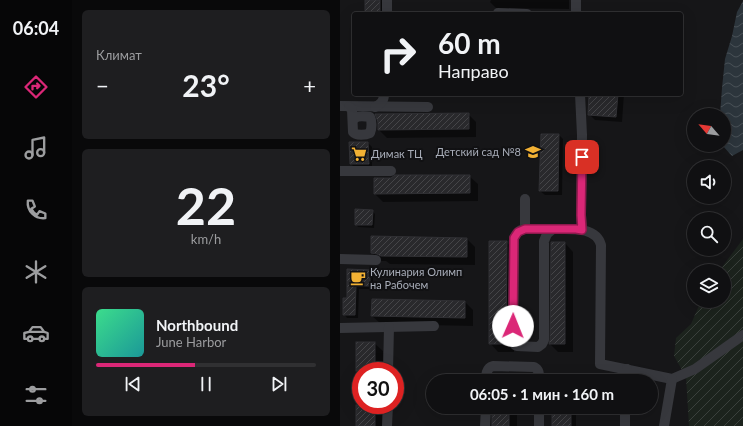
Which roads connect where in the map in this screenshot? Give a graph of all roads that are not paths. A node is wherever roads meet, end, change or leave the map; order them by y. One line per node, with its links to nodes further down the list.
1 (387, 0): 3 (street)
2 (576, 0): 4 (street)
3 (387, 12)
4 (576, 12)
5 (384, 96): 8 (street)
6 (580, 96): 16 (street)
7 (344, 106): 8 (street); 10 (street)
8 (375, 107): 9 (street)
9 (428, 107)
10 (353, 121)
11 (340, 171): 12 (street)
12 (391, 171)
13 (526, 199): 14 (street)
14 (530, 229): 15 (street); 17 (street); 17 (street)
15 (553, 229): 16 (street); 17 (street)
16 (582, 230): 25 (street)
17 (544, 241)
18 (340, 259): 19 (street)
19 (376, 260)
20 (434, 326): 21 (street)
21 (389, 327): 22 (street); 24 (street)
22 (340, 328)
23 (743, 335): 29 (street)
24 (388, 362)
25 (627, 369): 28 (street); 29 (street)
26 (487, 374): 27 (street)
27 (538, 374)
28 (627, 374)
29 (672, 379): 38 (street)
30 (388, 414): 34 (street)
31 (486, 414): 35 (street)
32 (539, 414): 36 (street)
33 (625, 414): 37 (street)
34 (387, 426)
35 (486, 426)
36 (539, 426)
37 (624, 426)
38 (664, 426)

